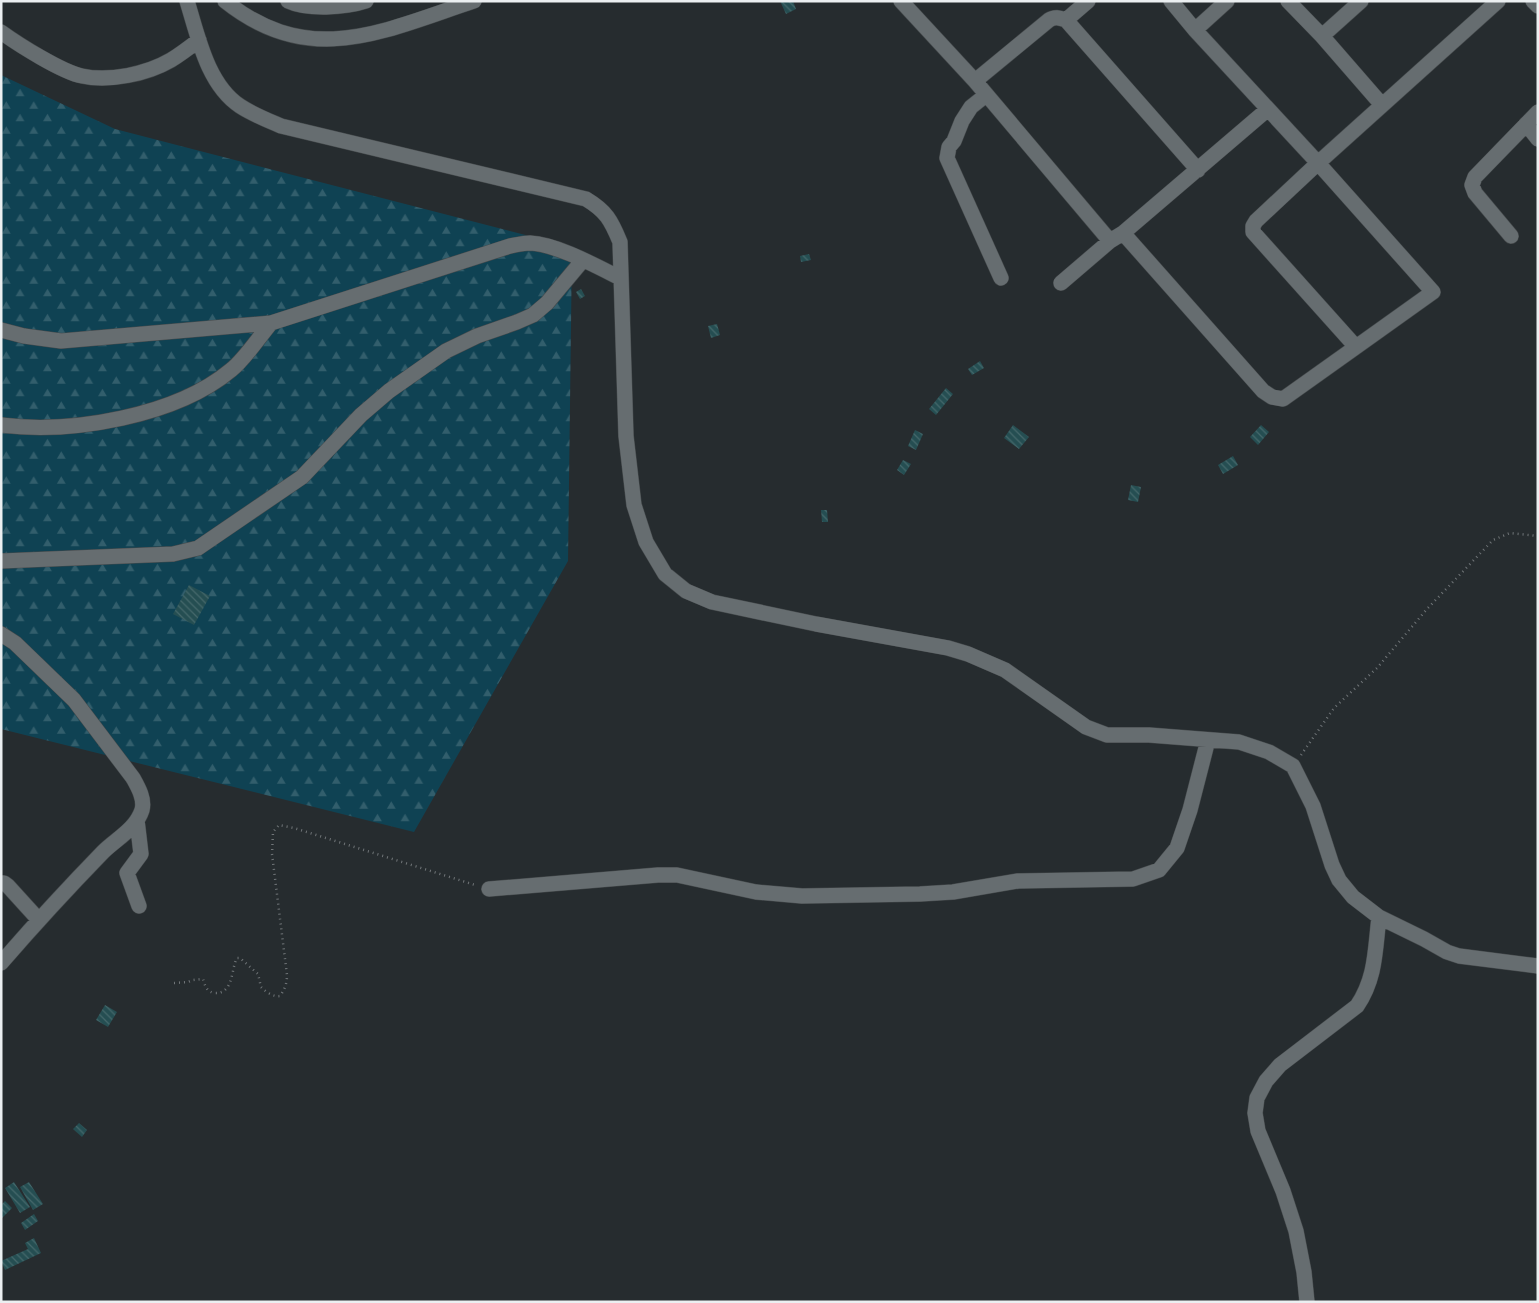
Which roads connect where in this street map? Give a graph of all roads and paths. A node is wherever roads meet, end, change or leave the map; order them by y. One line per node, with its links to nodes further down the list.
1 (187, 1): 19 (street)
2 (225, 1): 5 (street)
3 (288, 1): 4 (street)
4 (366, 1)
5 (474, 1)
6 (901, 1): 20 (street)
7 (1088, 1): 15 (street)
8 (1171, 1): 16 (street)
9 (1227, 1): 16 (street)
10 (1288, 1): 18 (street)
11 (1361, 1): 18 (street)
12 (1498, 1): 22 (street)
13 (1533, 1): 14 (street)
14 (1538, 6)
15 (1066, 20): 20 (street); 28 (street)
16 (1195, 30): 23 (street)
17 (1, 32): 19 (street)
18 (1322, 36): 22 (street)
19 (199, 40): 33 (street)
20 (974, 81): 21 (street)
21 (986, 95): 31 (street); 34 (street)
22 (1382, 105): 27 (street)
23 (1268, 109): 27 (street); 28 (street)
24 (1538, 112): 25 (street)
25 (1526, 124): 26 (street); 30 (street)
26 (1538, 138)
27 (1318, 163): 38 (street); 38 (street)
28 (1198, 170): 29 (street)
29 (1124, 233): 31 (street); 38 (street)
30 (1512, 236)
31 (1110, 241): 35 (street)
32 (583, 260): 33 (street); 36 (street); 41 (street)
33 (620, 278): 43 (street)
34 (1001, 278)
35 (1061, 284)
36 (271, 323): 37 (street); 39 (street)
37 (1, 330)
38 (1356, 347)
39 (1, 425)
40 (1538, 536): 44 (path)
41 (1, 561)
42 (1, 634): 45 (street)
43 (1208, 740): 44 (street); 47 (street)
44 (1293, 766): 49 (street)
45 (138, 820): 48 (street); 50 (street)
46 (1, 883): 50 (street)
47 (489, 889): 53 (path)
48 (139, 906)
49 (1379, 917): 52 (street); 54 (street)
50 (38, 919): 51 (street)
51 (1, 963)
52 (1538, 966)
53 (174, 983)
54 (1307, 1302)

